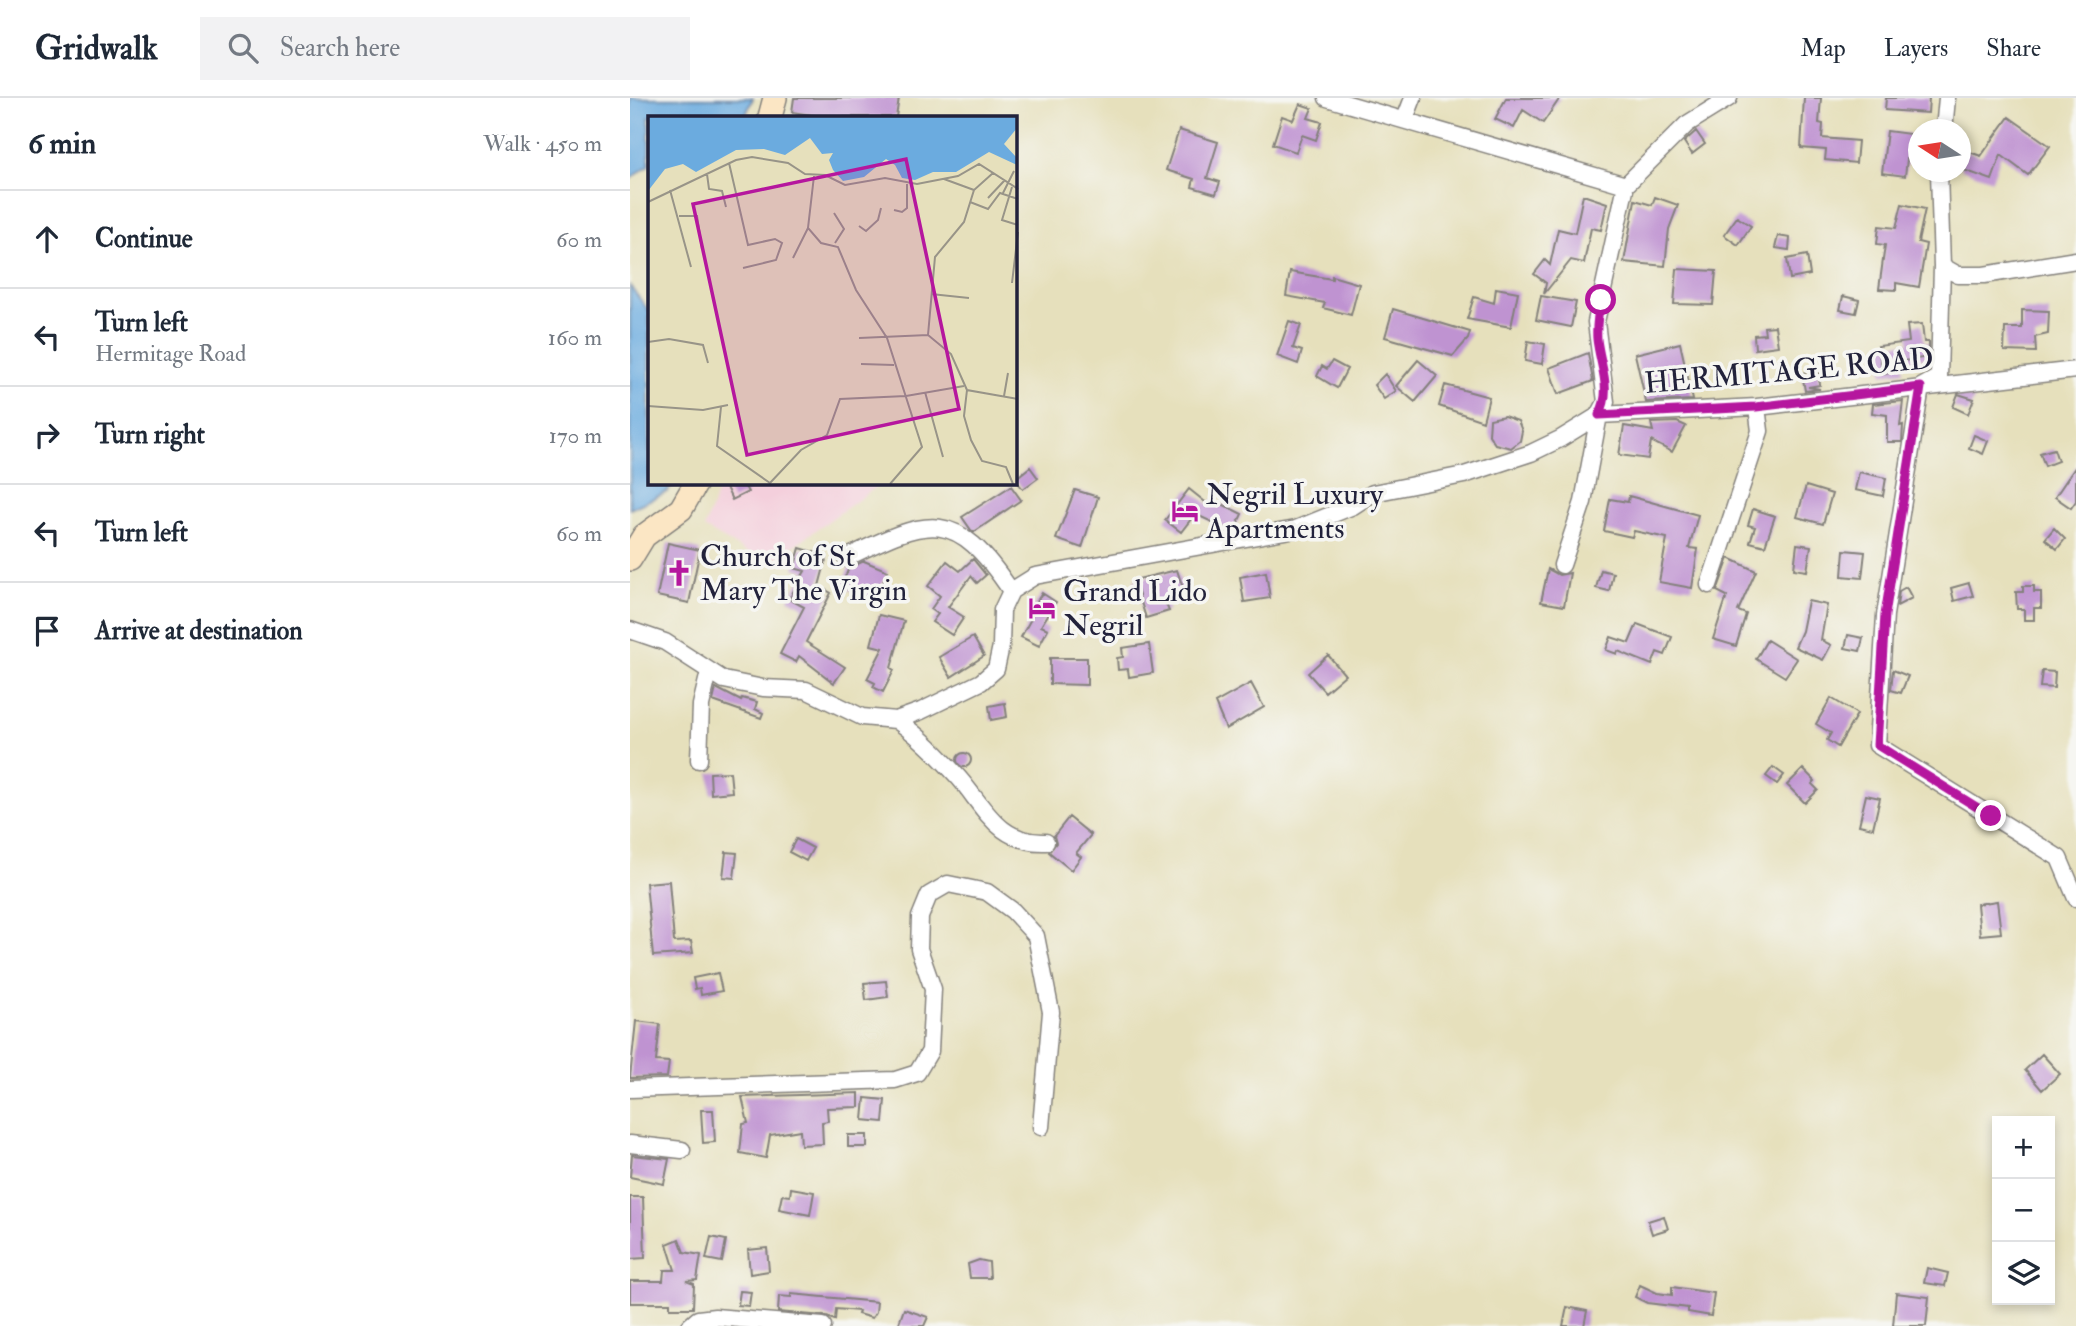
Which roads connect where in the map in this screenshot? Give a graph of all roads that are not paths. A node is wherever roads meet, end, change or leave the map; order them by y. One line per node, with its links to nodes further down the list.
1 (775, 98): 6 (main road)
2 (1327, 98): 7 (street)
3 (1413, 98): 7 (street)
4 (1729, 98): 10 (street)
5 (1947, 98): 8 (street)
6 (770, 116)
7 (1405, 119): 10 (street)
8 (1945, 119)
9 (1939, 182): 12 (street)
10 (1626, 185): 16 (street)
11 (2076, 260): 12 (street)
12 (1942, 266): 14 (street)
13 (2076, 370): 14 (street, HERMITAGE ROAD)
14 (1921, 387): 15 (street, HERMITAGE ROAD); 28 (street)
15 (1756, 407): 16 (street, HERMITAGE ROAD); 21 (street)
16 (1599, 415): 20 (street); 22 (street, HERMITAGE ROAD)
17 (695, 485): 19 (main road)
18 (846, 558): 22 (street)
19 (630, 559)
20 (1562, 565)
21 (1709, 585)
22 (1011, 591): 25 (street)
23 (630, 630): 24 (street)
24 (709, 672): 25 (street); 26 (street)
25 (896, 720): 27 (street)
26 (699, 760)
27 (1046, 842)
28 (2076, 898)
29 (630, 1090): 30 (street)
30 (1041, 1126)
31 (630, 1144): 32 (street)
32 (682, 1150)
33 (690, 1326): 34 (street)
34 (823, 1326)

